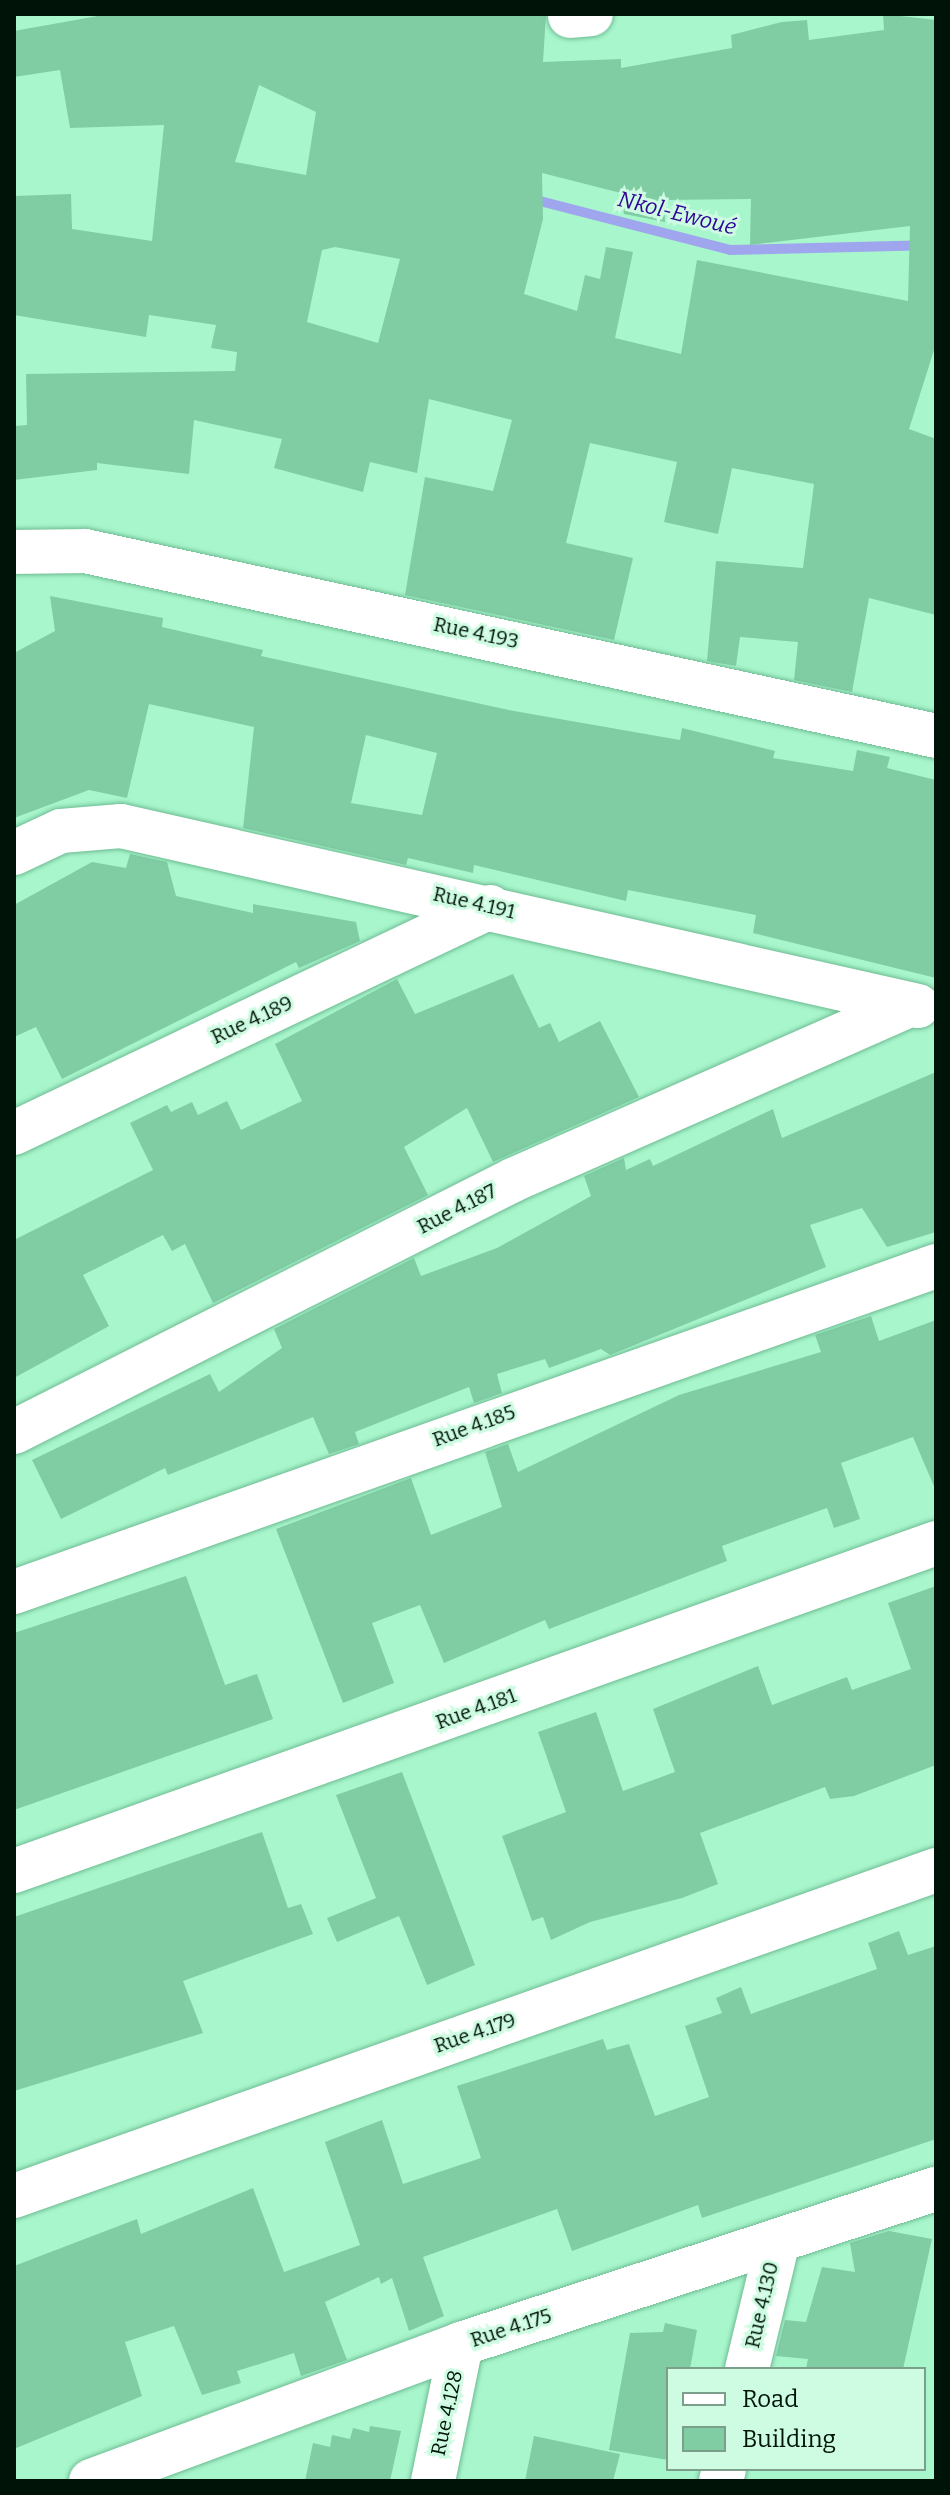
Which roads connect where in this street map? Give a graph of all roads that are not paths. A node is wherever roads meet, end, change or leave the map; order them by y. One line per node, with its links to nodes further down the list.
1 (14, 552): 2 (street, Rue 4.193)
2 (936, 736)
3 (14, 853): 4 (street, Rue 4.191)
4 (490, 907): 5 (street, Rue 4.191); 6 (street, Rue 4.189)
5 (923, 1007): 8 (street, Rue 4.187)
6 (14, 1133)
7 (936, 1266): 10 (street, Rue 4.185)
8 (14, 1432)
9 (936, 1543): 12 (street, Rue 4.181)
10 (14, 1592)
11 (936, 1870): 14 (street, Rue 4.179)
12 (14, 1871)
13 (936, 2189): 15 (street, Rue 4.175)
14 (14, 2196)
15 (778, 2241): 16 (street, Rue 4.175); 17 (street, Rue 4.130)
16 (461, 2344): 18 (street, Rue 4.175); 20 (street, Rue 4.128)
17 (747, 2367)
18 (168, 2468): 19 (street, Rue 4.175)
19 (91, 2481)
20 (433, 2481)

